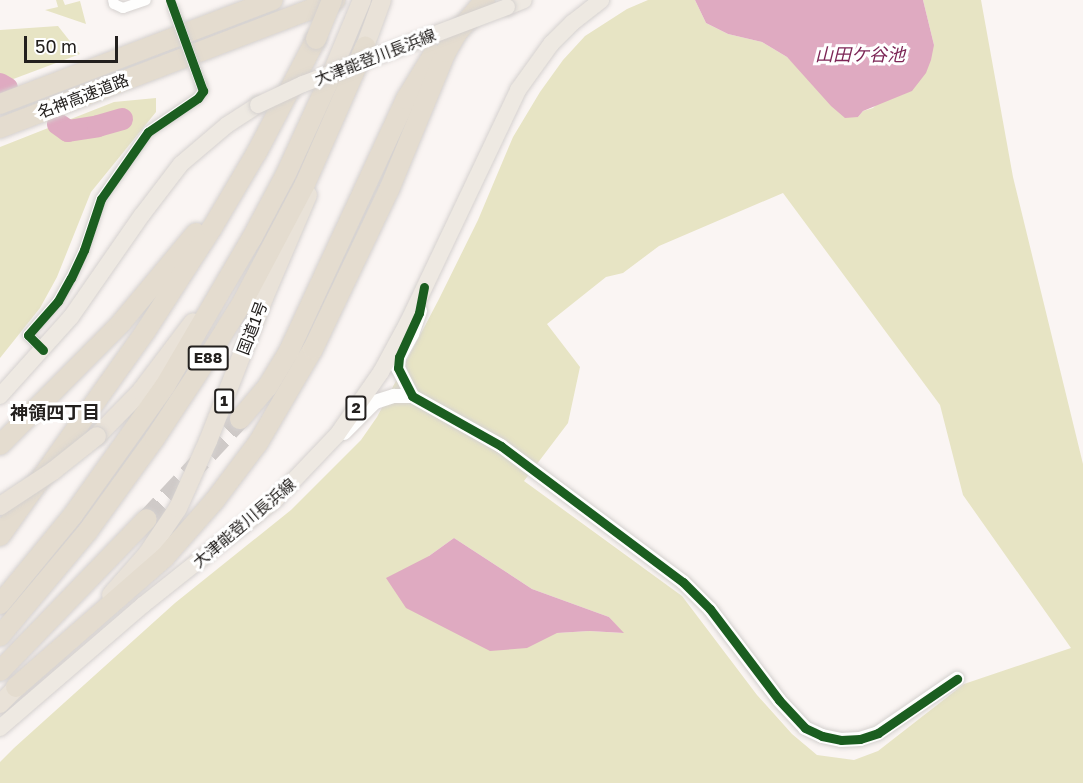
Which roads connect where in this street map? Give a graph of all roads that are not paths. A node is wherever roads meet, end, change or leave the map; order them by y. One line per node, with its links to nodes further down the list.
1 (113, 0): 2 (street)
2 (146, 0)
3 (273, 0): 13 (highway, 名神高速道路)
4 (334, 0): 14 (highway, bridge); 15 (highway, 名神高速道路)
5 (362, 0): 12 (highway)
6 (484, 0): 20 (highway); 30 (highway)
7 (524, 0): 17 (main road, 大津能登川長浜線, bridge)
8 (601, 0): 16 (main road, 大津能登川長浜線 / 2)
9 (172, 4): 17 (street, bridge)
10 (379, 8): 11 (highway, 国道1号 / 1)
11 (364, 47): 27 (highway, E88); 30 (highway, 国道1号 / 1)
12 (329, 80): 23 (highway, bridge); 26 (highway, E88)
13 (0, 104)
14 (275, 117): 21 (highway); 25 (highway)
15 (0, 128)
16 (424, 287): 19 (street); 22 (main road, 大津能登川長浜線 / 2)
17 (43, 350): 18 (main road, 大津能登川長浜線)
18 (0, 396)
19 (412, 396): 22 (street); 29 (street)
20 (240, 419)
21 (0, 445)
22 (321, 452): 32 (main road, 大津能登川長浜線 / 2)
23 (0, 506)
24 (147, 519): 28 (highway)
25 (0, 536)
26 (0, 604)
27 (0, 636)
28 (0, 671)
29 (957, 679)
30 (16, 687): 31 (highway, 国道1号 / 1)
31 (0, 704)
32 (0, 728)

